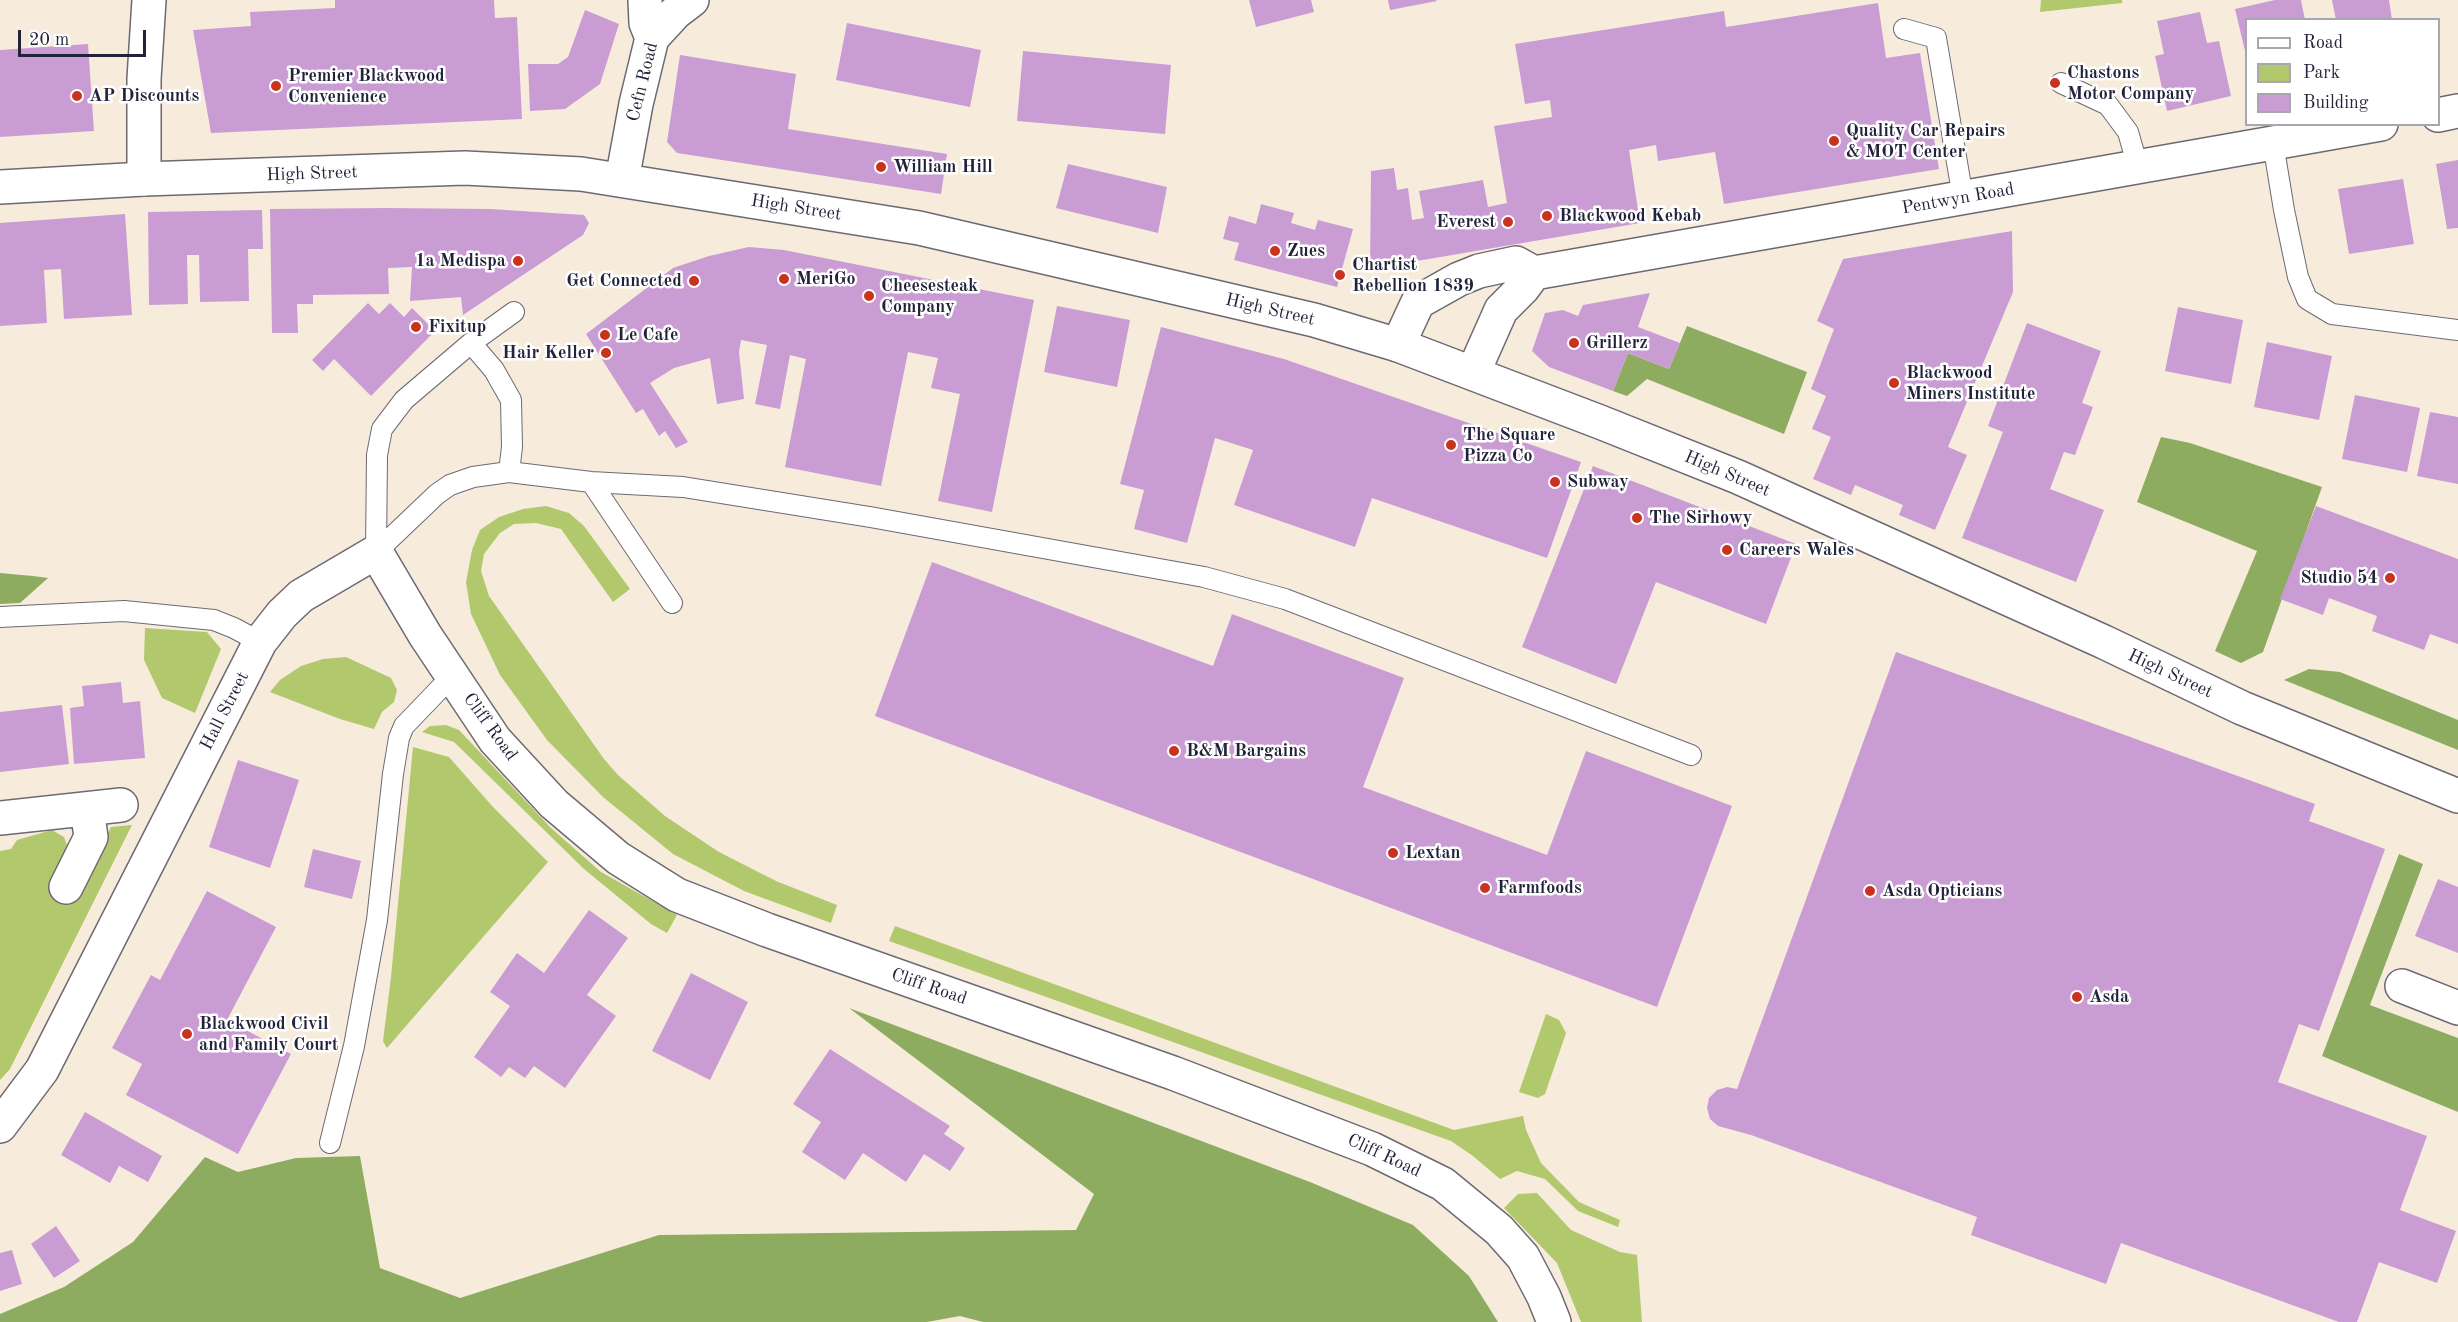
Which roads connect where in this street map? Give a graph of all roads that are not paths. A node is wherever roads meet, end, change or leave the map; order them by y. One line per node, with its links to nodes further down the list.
1 (148, 0): 12 (street)
2 (645, 0): 5 (street)
3 (692, 0): 5 (street, Cefn Road)
4 (1904, 29): 15 (lane)
5 (652, 38): 13 (street, Cefn Road)
6 (2061, 83): 11 (lane)
7 (2458, 111): 8 (street)
8 (2440, 115)
9 (2370, 126): 10 (street, Pentwyn Road)
10 (2273, 143): 11 (street, Pentwyn Road); 18 (lane)
11 (2138, 167): 15 (street, Pentwyn Road)
12 (144, 179): 13 (street, High Street); 14 (street, High Street)
13 (622, 180): 20 (street, High Street)
14 (0, 187)
15 (1963, 198): 16 (street, Pentwyn Road)
16 (1534, 273): 20 (street, Pentwyn Road); 21 (street)
17 (514, 312): 19 (lane)
18 (2458, 330)
19 (471, 343): 22 (lane); 24 (lane)
20 (1398, 345): 21 (street, High Street)
21 (1473, 373): 30 (street, High Street)
22 (509, 472): 23 (lane); 24 (lane)
23 (591, 482): 25 (lane); 29 (lane)
24 (376, 552): 27 (street, Hall Street); 28 (street, Cliff Road)
25 (672, 603)
26 (0, 617): 27 (lane)
27 (260, 642): 37 (street, Hall Street)
28 (453, 675): 38 (lane); 39 (street, Cliff Road)
29 (1691, 755)
30 (2458, 796)
31 (121, 805): 32 (street)
32 (87, 809): 33 (street); 34 (street)
33 (0, 818)
34 (66, 887)
35 (2402, 986): 36 (street)
36 (2458, 1008)
37 (0, 1126)
38 (330, 1143)
39 (1554, 1322)

